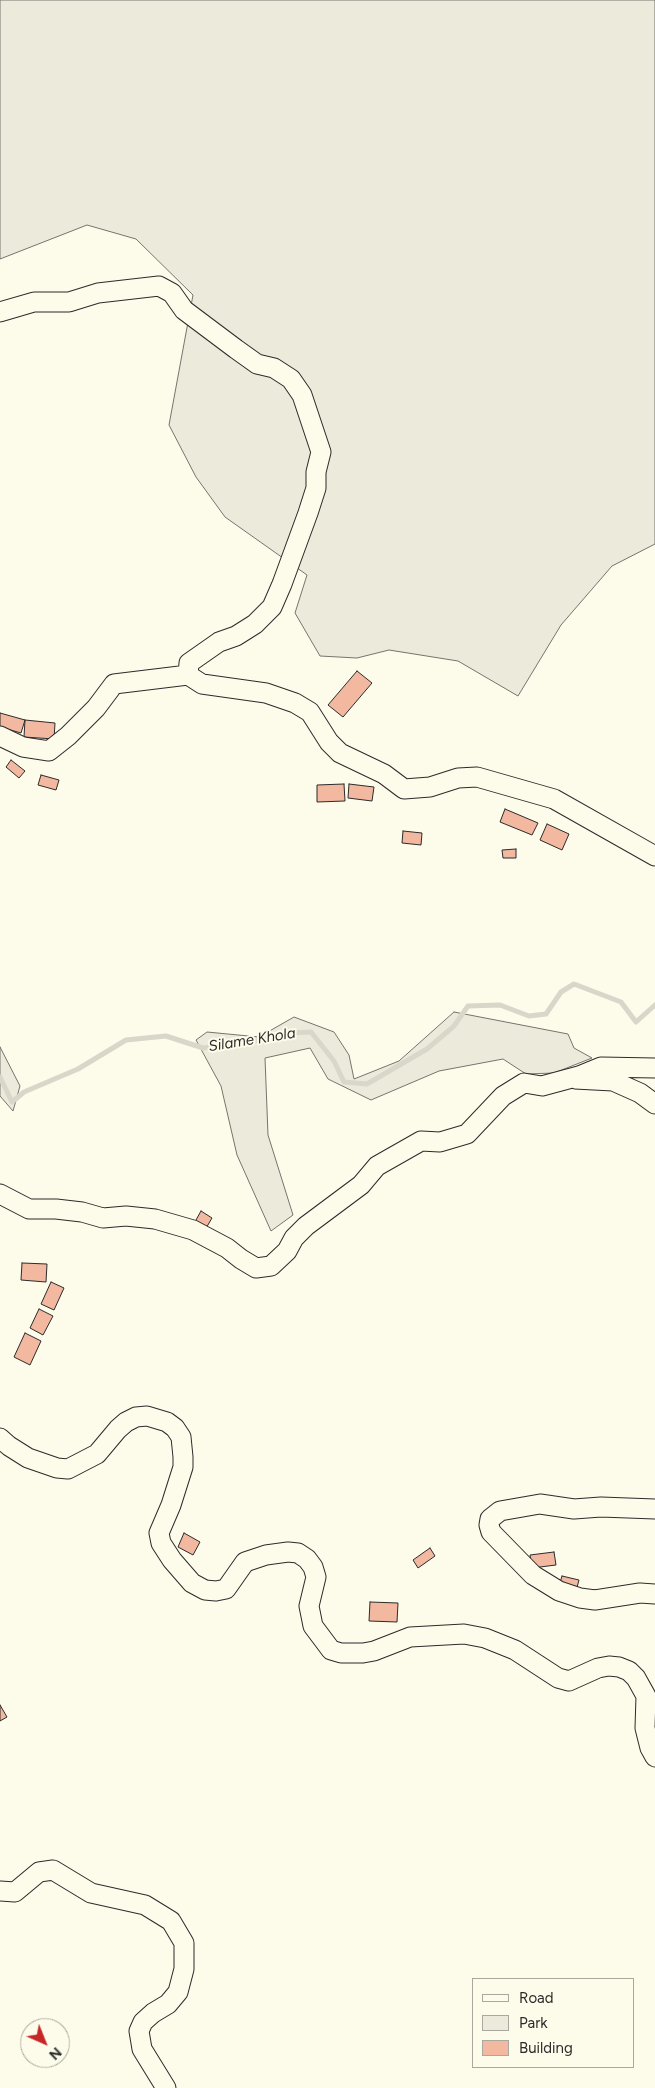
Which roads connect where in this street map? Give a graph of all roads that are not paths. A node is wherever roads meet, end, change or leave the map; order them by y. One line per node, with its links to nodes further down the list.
1 (0, 312): 2 (street)
2 (188, 675): 3 (street); 4 (street)
3 (0, 736)
4 (655, 856)
5 (655, 1068): 6 (street)
6 (570, 1078): 7 (street); 8 (street)
7 (655, 1104)
8 (0, 1194)
9 (0, 1438): 12 (street)
10 (655, 1510): 11 (street)
11 (655, 1594)
12 (650, 1706): 13 (street)
13 (655, 1757)
14 (0, 1891): 15 (street)
15 (166, 2088)

